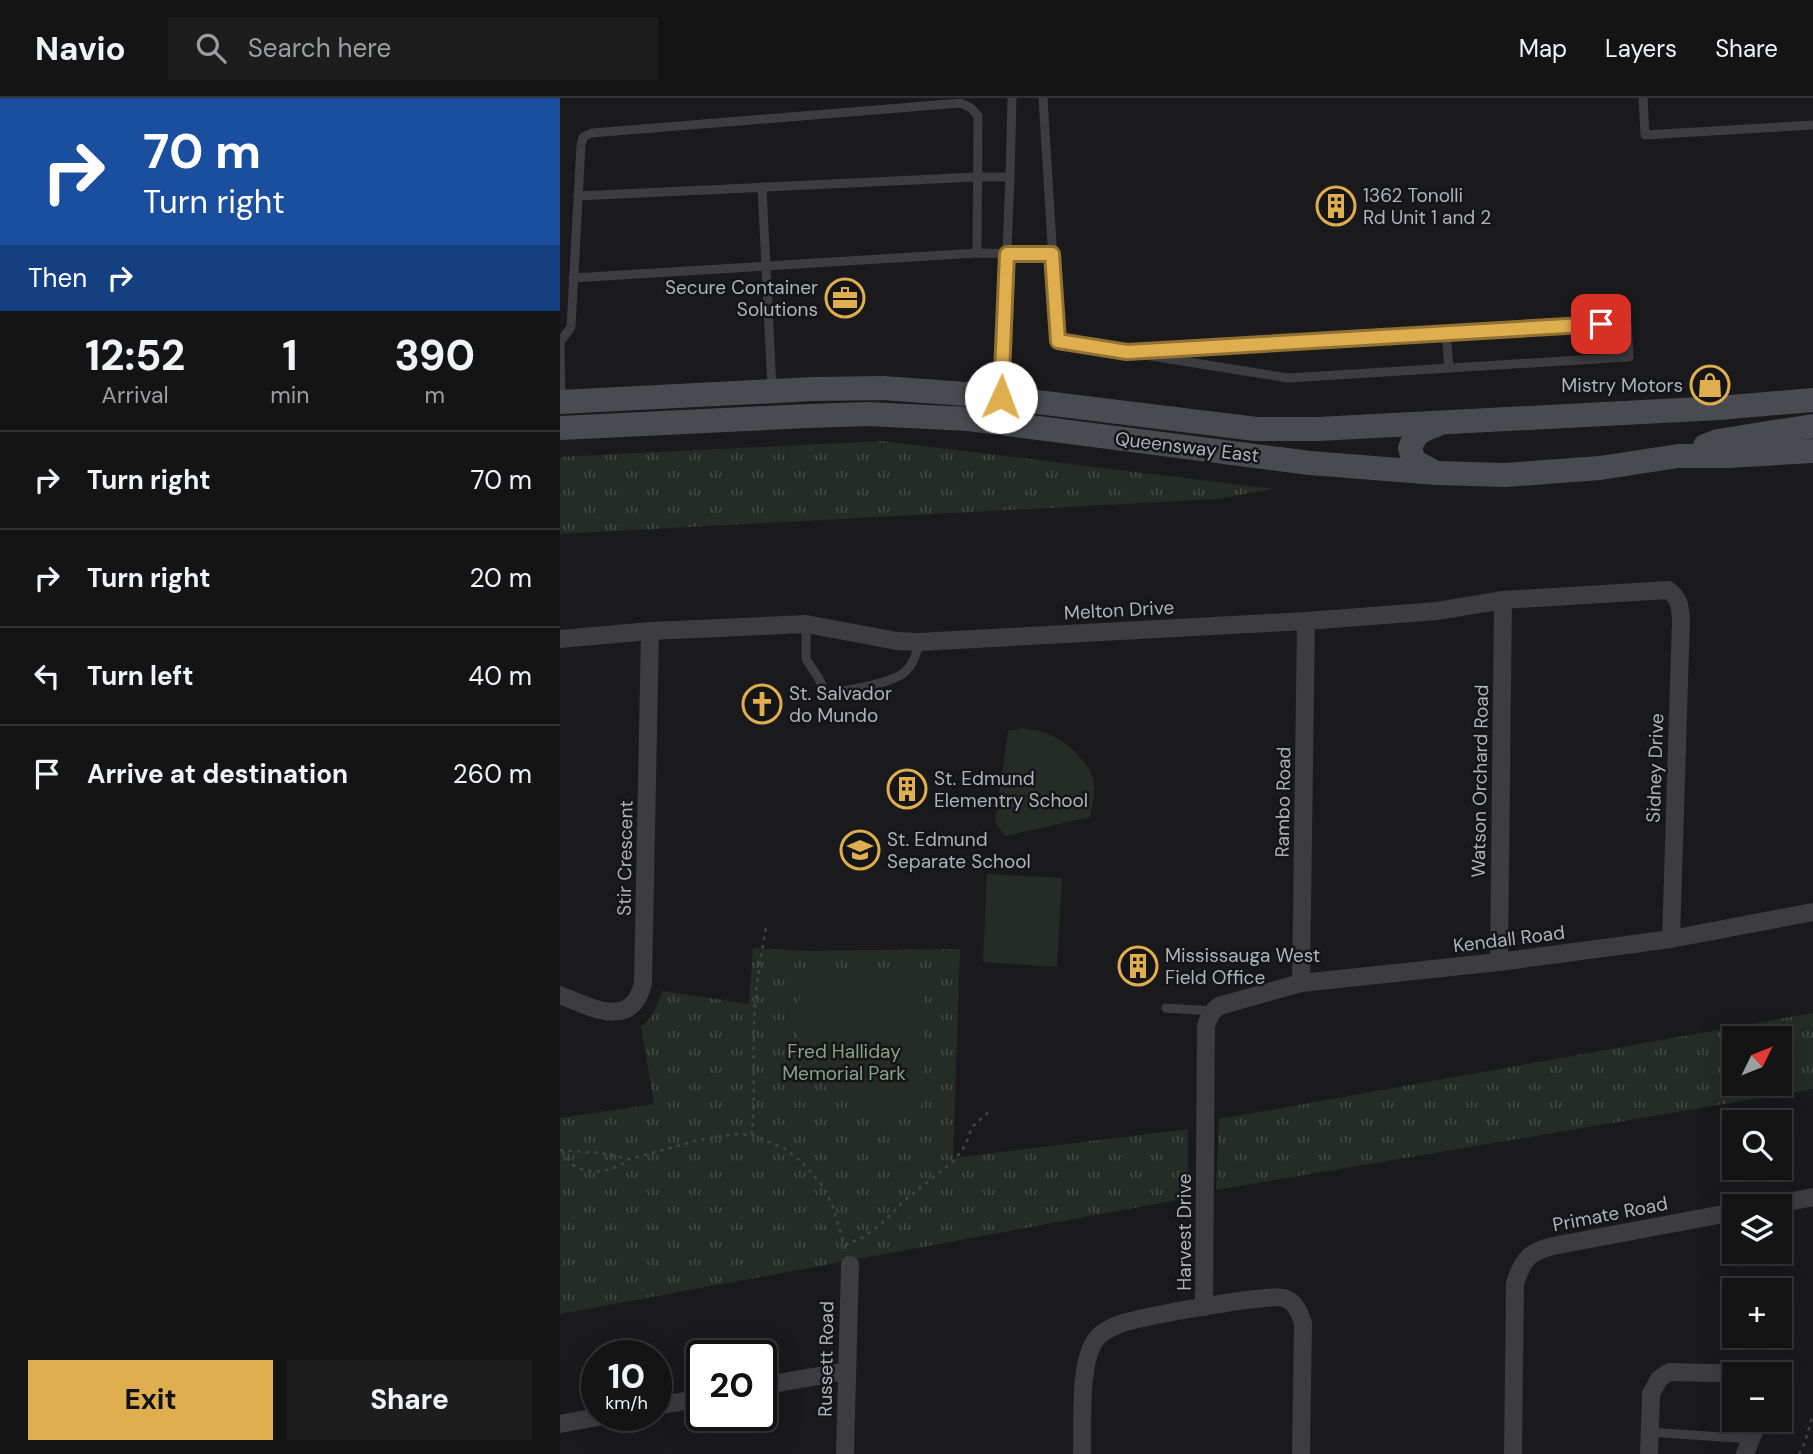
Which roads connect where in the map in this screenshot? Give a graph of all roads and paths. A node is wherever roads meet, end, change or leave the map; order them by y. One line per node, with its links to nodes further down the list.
1 (1012, 98): 6 (lane)
2 (1043, 98): 11 (lane)
3 (1643, 98): 4 (lane)
4 (1813, 125)
5 (977, 177): 6 (lane); 7 (lane); 8 (lane); 9 (lane)
6 (1010, 177): 10 (lane)
7 (762, 187): 8 (lane); 12 (lane)
8 (578, 196): 13 (lane)
9 (976, 253): 10 (lane); 12 (lane)
10 (1007, 254): 11 (lane); 19 (lane)
11 (1052, 254): 16 (lane)
12 (766, 266): 13 (lane); 18 (lane)
13 (573, 278): 15 (lane)
14 (1446, 333): 16 (lane); 17 (lane); 17 (lane)
15 (560, 343): 21 (lane)
16 (1127, 352): 17 (lane)
17 (1448, 368)
18 (772, 391): 19 (main road, Queensway East); 21 (main road, Queensway East)
19 (1001, 397): 22 (main road, Queensway East)
20 (1812, 400): 22 (main road, Queensway East)
21 (561, 402)
22 (1440, 423): 29 (main road)
23 (1813, 426): 26 (main road)
24 (560, 428): 29 (main road, Queensway East)
25 (1813, 451): 27 (main road, Queensway East)
26 (1678, 456): 27 (main road, Queensway East); 29 (main road, Queensway East)
27 (1728, 456): 28 (main road)
28 (1813, 467)
29 (1437, 474)
30 (1678, 598): 31 (street, Melton Drive); 39 (street, Sidney Drive)
31 (1503, 600): 32 (street, Melton Drive); 40 (street, Watson Orchard Road)
32 (1306, 621): 36 (street, Melton Drive); 41 (street, Rambo Road)
33 (806, 624): 34 (street, Melton Drive); 36 (street, Melton Drive); 36 (lane)
34 (650, 631): 35 (street, Melton Drive); 42 (street, Stir Crescent)
35 (560, 639)
36 (919, 642)
37 (1813, 912): 39 (street, Kendall Road)
38 (766, 928): 46 (path)
39 (1671, 939): 40 (street, Kendall Road)
40 (1499, 962): 41 (street, Kendall Road)
41 (1301, 983): 44 (street, Kendall Road)
42 (560, 995)
43 (1166, 1009): 44 (lane)
44 (1212, 1010): 54 (street, Harvest Drive)
45 (990, 1111): 52 (path)
46 (752, 1135): 48 (path); 52 (path)
47 (561, 1151): 48 (path); 48 (path)
48 (630, 1159)
49 (1813, 1197): 50 (street)
50 (1792, 1201)
51 (1722, 1214): 66 (street, Primate Road)
52 (845, 1245): 53 (path)
53 (850, 1265): 55 (street, Russett Road)
54 (1205, 1307): 64 (street, Harvest Drive); 65 (street)
55 (847, 1371): 57 (street); 63 (street, Russett Road)
56 (1722, 1373): 61 (street)
57 (777, 1384)
58 (1813, 1414): 68 (path)
59 (581, 1420): 60 (street)
60 (560, 1424)
61 (1650, 1432): 62 (lane); 67 (street)
62 (1747, 1447)
63 (845, 1454)
64 (1082, 1454)
65 (1301, 1454)
66 (1513, 1454)
67 (1649, 1454)
68 (1799, 1454)

